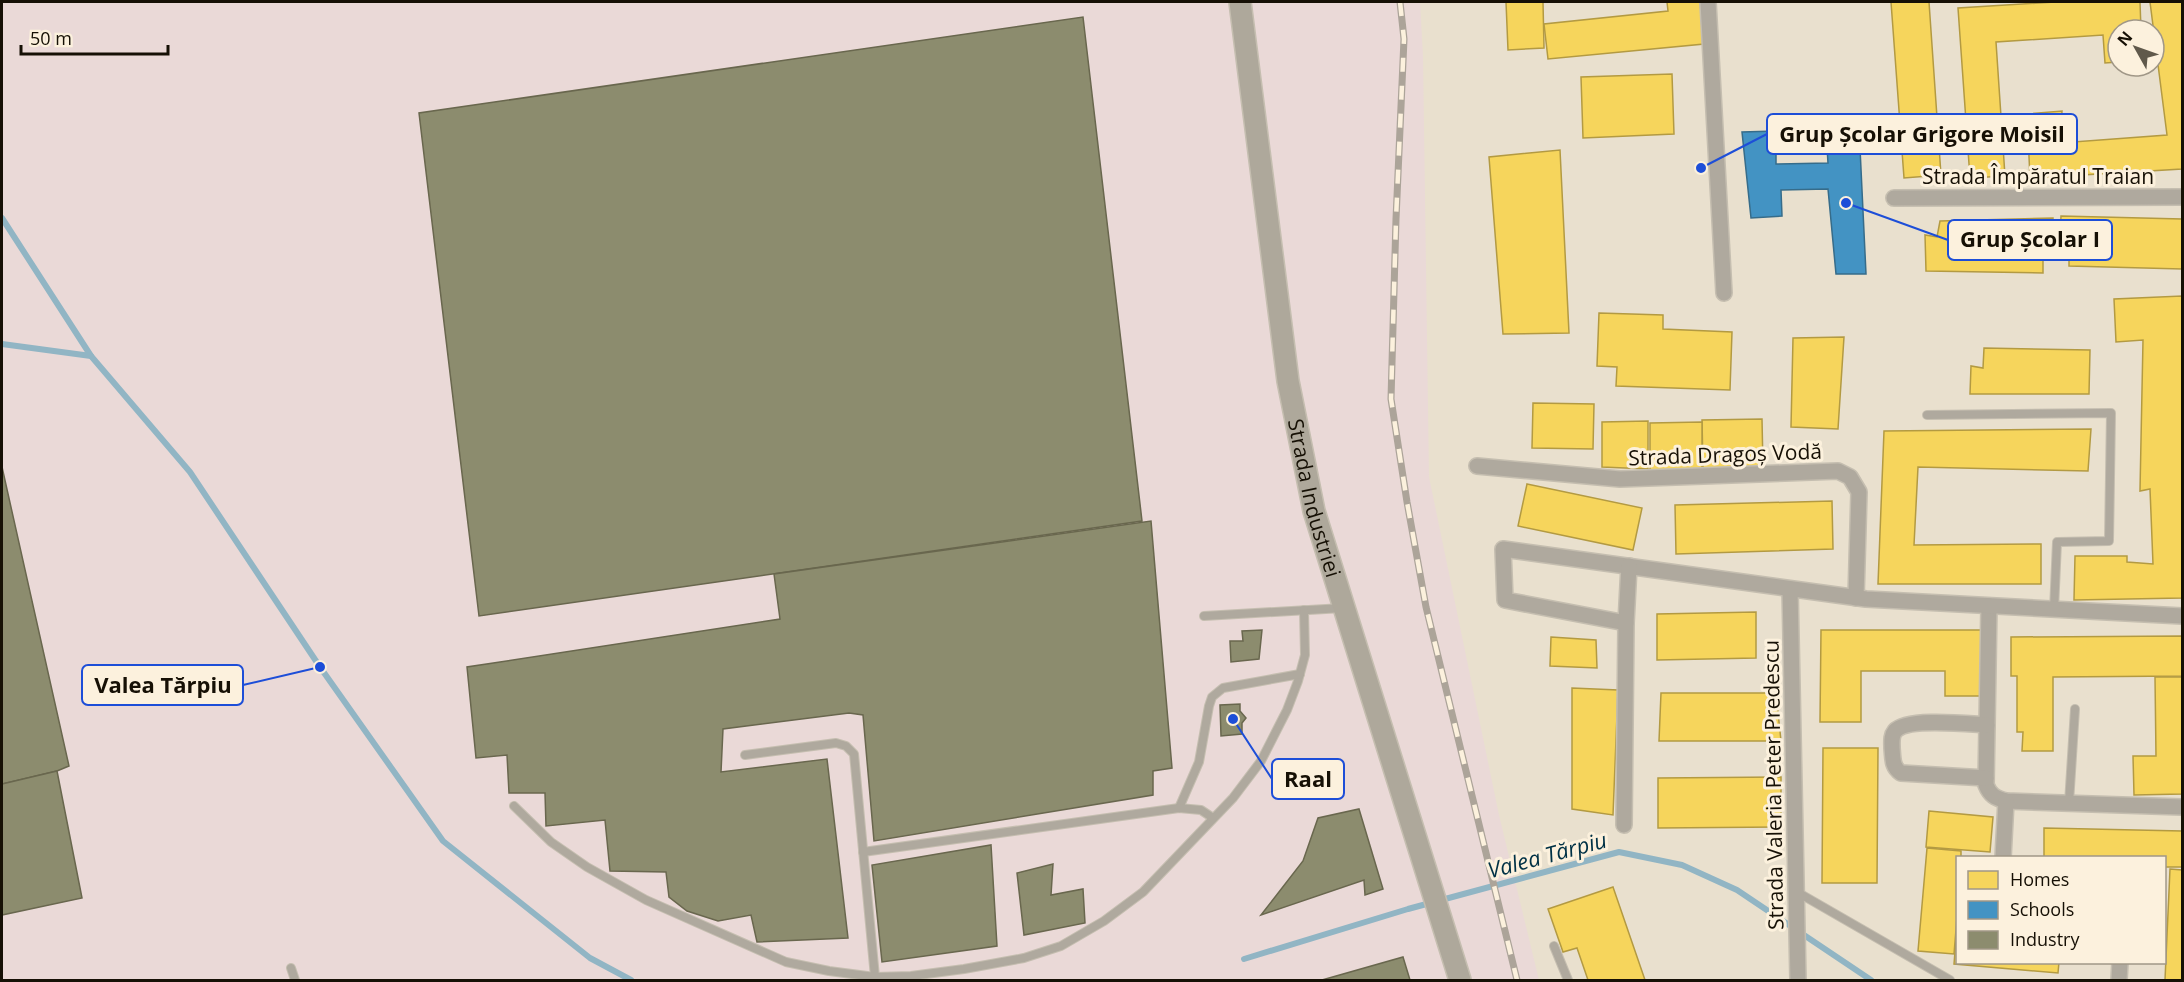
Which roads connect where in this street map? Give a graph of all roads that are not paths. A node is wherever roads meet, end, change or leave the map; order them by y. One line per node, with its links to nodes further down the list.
1 (1240, 2): 12 (street, Strada Industriei)
2 (1708, 2): 5 (street)
3 (2182, 196): 4 (street, Strada Împăratul Traian)
4 (1894, 198)
5 (1725, 293)
6 (1927, 415): 13 (lane)
7 (1477, 466): 10 (street, Strada Dragoș Vodă)
8 (1629, 566): 9 (street); 17 (street); 17 (street)
9 (1790, 589): 10 (street); 32 (street, Strada Valeria Peter Predescu)
10 (1856, 598): 11 (street)
11 (1989, 606): 13 (street); 20 (street)
12 (1345, 608): 14 (lane); 39 (street, Strada Industriei)
13 (2054, 609): 16 (street)
14 (1305, 610): 15 (lane); 18 (lane)
15 (1204, 616)
16 (2182, 616)
17 (1626, 624): 29 (street)
18 (1300, 674): 27 (lane); 28 (lane)
19 (2075, 709): 24 (lane)
20 (1987, 724): 22 (street); 22 (street)
21 (745, 755): 30 (lane)
22 (1986, 778): 23 (street)
23 (2006, 801): 24 (street); 31 (street)
24 (2069, 803): 26 (street)
25 (514, 806): 36 (lane)
26 (2182, 807)
27 (1179, 808): 28 (lane); 30 (lane)
28 (1214, 818): 36 (lane)
29 (1624, 825)
30 (863, 852): 36 (lane)
31 (2003, 856)
32 (1796, 891): 37 (street, Strada Valeria Peter Predescu); 41 (lane)
33 (1554, 945): 40 (lane)
34 (2120, 964): 42 (street)
35 (291, 968): 38 (lane)
36 (875, 977)
37 (1798, 979)
38 (295, 981)
39 (1460, 981)
40 (1568, 981)
41 (1950, 981)
42 (2119, 981)

